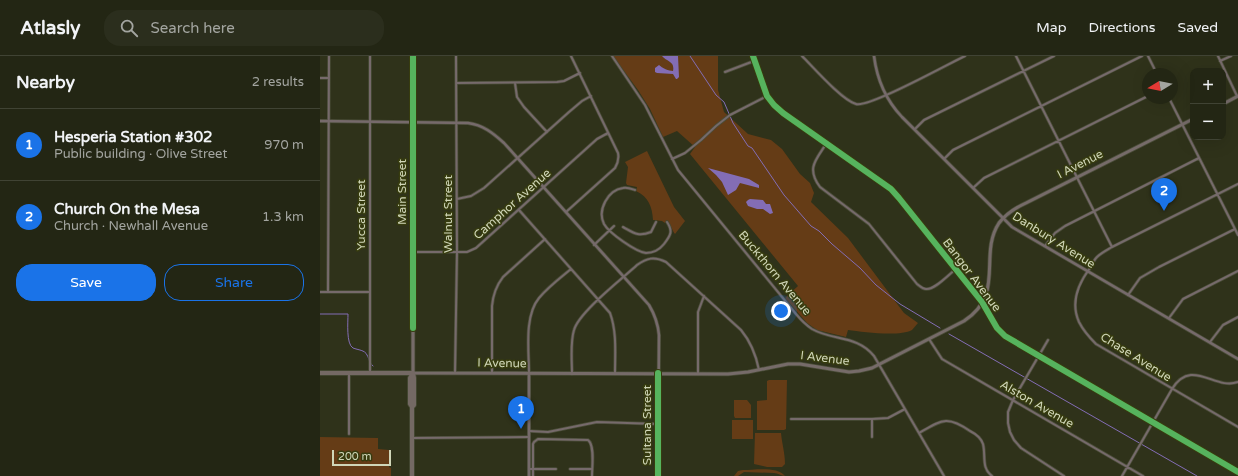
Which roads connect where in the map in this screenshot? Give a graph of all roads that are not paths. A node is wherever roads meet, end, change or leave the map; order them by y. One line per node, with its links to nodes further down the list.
1 (329, 56): 24 (street)
2 (370, 56): 38 (street, Yucca Street)
3 (413, 56): 39 (main road, Main Street)
4 (456, 56): 25 (street, Walnut Street)
5 (571, 56): 22 (street)
6 (612, 56): 50 (street, Buckthorn Avenue)
7 (753, 56): 17 (street, Bangor Avenue)
8 (802, 56): 29 (street)
9 (874, 56): 29 (street, Danbury Avenue)
10 (964, 56): 29 (street)
11 (1016, 56): 20 (street)
12 (1054, 56): 20 (street)
13 (1142, 56): 34 (street)
14 (1148, 56): 19 (street)
15 (1218, 56): 18 (street)
16 (1231, 56): 18 (street)
17 (754, 61): 21 (street); 28 (street, Bangor Avenue)
18 (1220, 61): 30 (street)
19 (1154, 68)
20 (1024, 71): 34 (street); 42 (street)
21 (724, 72)
22 (580, 73): 26 (street); 27 (street)
23 (320, 78): 24 (street)
24 (329, 78): 37 (street)
25 (456, 83): 26 (street); 40 (street, Walnut Street)
26 (515, 83): 43 (street)
27 (591, 96): 43 (street); 44 (street)
28 (767, 96): 46 (street, Bangor Avenue); 50 (street)
29 (886, 96): 42 (street, Danbury Avenue)
30 (1238, 97): 32 (main road)
31 (1142, 99): 45 (street)
32 (1226, 103)
33 (1172, 104): 41 (street)
34 (1041, 106): 45 (street); 49 (street)
35 (1190, 120): 41 (main road, I Avenue)
36 (320, 121): 37 (street, Sultana Street)
37 (328, 122): 38 (street, Sultana Street); 81 (street)
38 (370, 122): 39 (street, Sultana Street); 82 (street, Yucca Street)
39 (413, 122): 40 (street, Sultana Street); 73 (main road, Main Street)
40 (456, 122): 47 (street, Sultana Street); 57 (street, Walnut Street)
41 (1182, 124): 48 (street); 51 (main road, I Avenue)
42 (915, 129): 49 (street, Danbury Avenue)
43 (547, 132): 47 (street)
44 (608, 133): 53 (street, Camphor Avenue); 59 (street)
45 (1060, 141): 51 (street); 54 (street)
46 (826, 144): 76 (street, Bangor Avenue); 76 (street)
47 (517, 158): 53 (street, Sultana Street); 57 (street)
48 (1199, 158): 56 (street); 60 (street)
49 (944, 159): 54 (street, Danbury Avenue)
50 (672, 160): 94 (street, Buckthorn Avenue)
51 (1076, 177): 60 (street); 61 (main road, I Avenue)
52 (1238, 184): 56 (street, Chase Avenue)
53 (544, 188): 58 (street, Camphor Avenue); 59 (street, Sultana Street)
54 (973, 188): 61 (street, Danbury Avenue)
55 (635, 190): 67 (street)
56 (1218, 194): 66 (street); 72 (street, Chase Avenue)
57 (457, 199): 74 (street, Walnut Street)
58 (519, 210): 69 (street); 74 (street, Camphor Avenue)
59 (566, 212): 70 (street, Sultana Street)
60 (1094, 212): 71 (street); 72 (street)
61 (1003, 219): 71 (street, Danbury Avenue); 86 (main road, I Avenue)
62 (656, 222): 65 (street)
63 (667, 222): 67 (street)
64 (614, 226): 67 (street)
65 (623, 226)
66 (1235, 229): 68 (street); 83 (street)
67 (610, 230): 70 (street)
68 (1238, 235)
69 (545, 239): 75 (street); 99 (street)
70 (594, 245): 79 (street, Sultana Street)
71 (1045, 247): 77 (street, Danbury Avenue)
72 (1112, 247): 77 (street, Chase Avenue)
73 (413, 252): 74 (street, Camphor Avenue); 97 (main road, Main Street)
74 (457, 252): 98 (street, Walnut Street)
75 (571, 268): 85 (street); 102 (street)
76 (956, 269): 86 (street, Bangor Avenue)
77 (1087, 271): 83 (street, Danbury Avenue); 108 (street, Chase Avenue)
78 (1238, 271): 88 (street)
79 (623, 277): 84 (street); 85 (street); 105 (street, Sultana Street)
80 (320, 292): 81 (street)
81 (328, 292): 82 (street)
82 (370, 292): 101 (street, Yucca Street)
83 (1128, 295): 88 (street, Danbury Avenue)
84 (704, 296): 95 (street); 106 (street)
85 (599, 299): 103 (street); 104 (street)
86 (982, 302): 89 (main road, I Avenue); 92 (street, Bangor Avenue)
87 (1238, 317): 91 (street)
88 (1169, 318): 91 (street, Danbury Avenue)
89 (929, 339): 94 (main road, I Avenue); 109 (street, Alston Avenue)
90 (1048, 340): 92 (street)
91 (1210, 342): 93 (street, Danbury Avenue)
92 (1038, 357): 109 (street); 113 (street, Bangor Avenue)
93 (1238, 359)
94 (880, 365): 95 (main road, I Avenue); 110 (street, Buckthorn Avenue)
95 (759, 370): 106 (main road, I Avenue)
96 (320, 373): 100 (main road, I Avenue)
97 (413, 373): 98 (main road, I Avenue); 101 (main road, I Avenue); 120 (main road, Main Street)
98 (455, 373): 99 (main road, I Avenue)
99 (492, 373): 102 (main road, I Avenue)
100 (350, 374): 101 (main road, I Avenue); 118 (street)
101 (370, 374)
102 (529, 374): 103 (main road, I Avenue); 116 (street)
103 (572, 374): 104 (main road, I Avenue)
104 (615, 374): 105 (main road, I Avenue)
105 (658, 374): 106 (main road, I Avenue); 114 (street, Sultana Street)
106 (698, 374)
107 (1238, 382): 108 (street)
108 (1172, 389): 113 (street); 115 (street, Chase Avenue)
109 (1012, 400): 122 (street, Alston Avenue); 136 (street)
110 (905, 408): 112 (street); 117 (street, Buckthorn Avenue)
111 (792, 419): 112 (street)
112 (872, 419): 119 (street)
113 (1154, 423): 122 (street); 128 (street, Bangor Avenue)
114 (658, 424): 116 (street); 133 (street, Sultana Street)
115 (1238, 427)
116 (529, 431): 121 (street)
117 (919, 433): 134 (street, Buckthorn Avenue); 135 (street)
118 (348, 434)
119 (872, 437)
120 (412, 438): 121 (street); 129 (main road, Main Street)
121 (529, 438): 123 (street)
122 (1128, 467): 137 (street); 138 (street, Alston Avenue)
123 (529, 469): 124 (street); 130 (street)
124 (533, 469): 125 (street); 127 (street); 131 (street)
125 (556, 469)
126 (570, 469): 127 (street)
127 (592, 469): 132 (street)
128 (1238, 472)
129 (412, 476)
130 (529, 476)
131 (533, 476)
132 (592, 476)
133 (658, 476)
134 (944, 476)
135 (992, 476)
136 (1064, 476)
137 (1122, 476)
138 (1143, 476)

